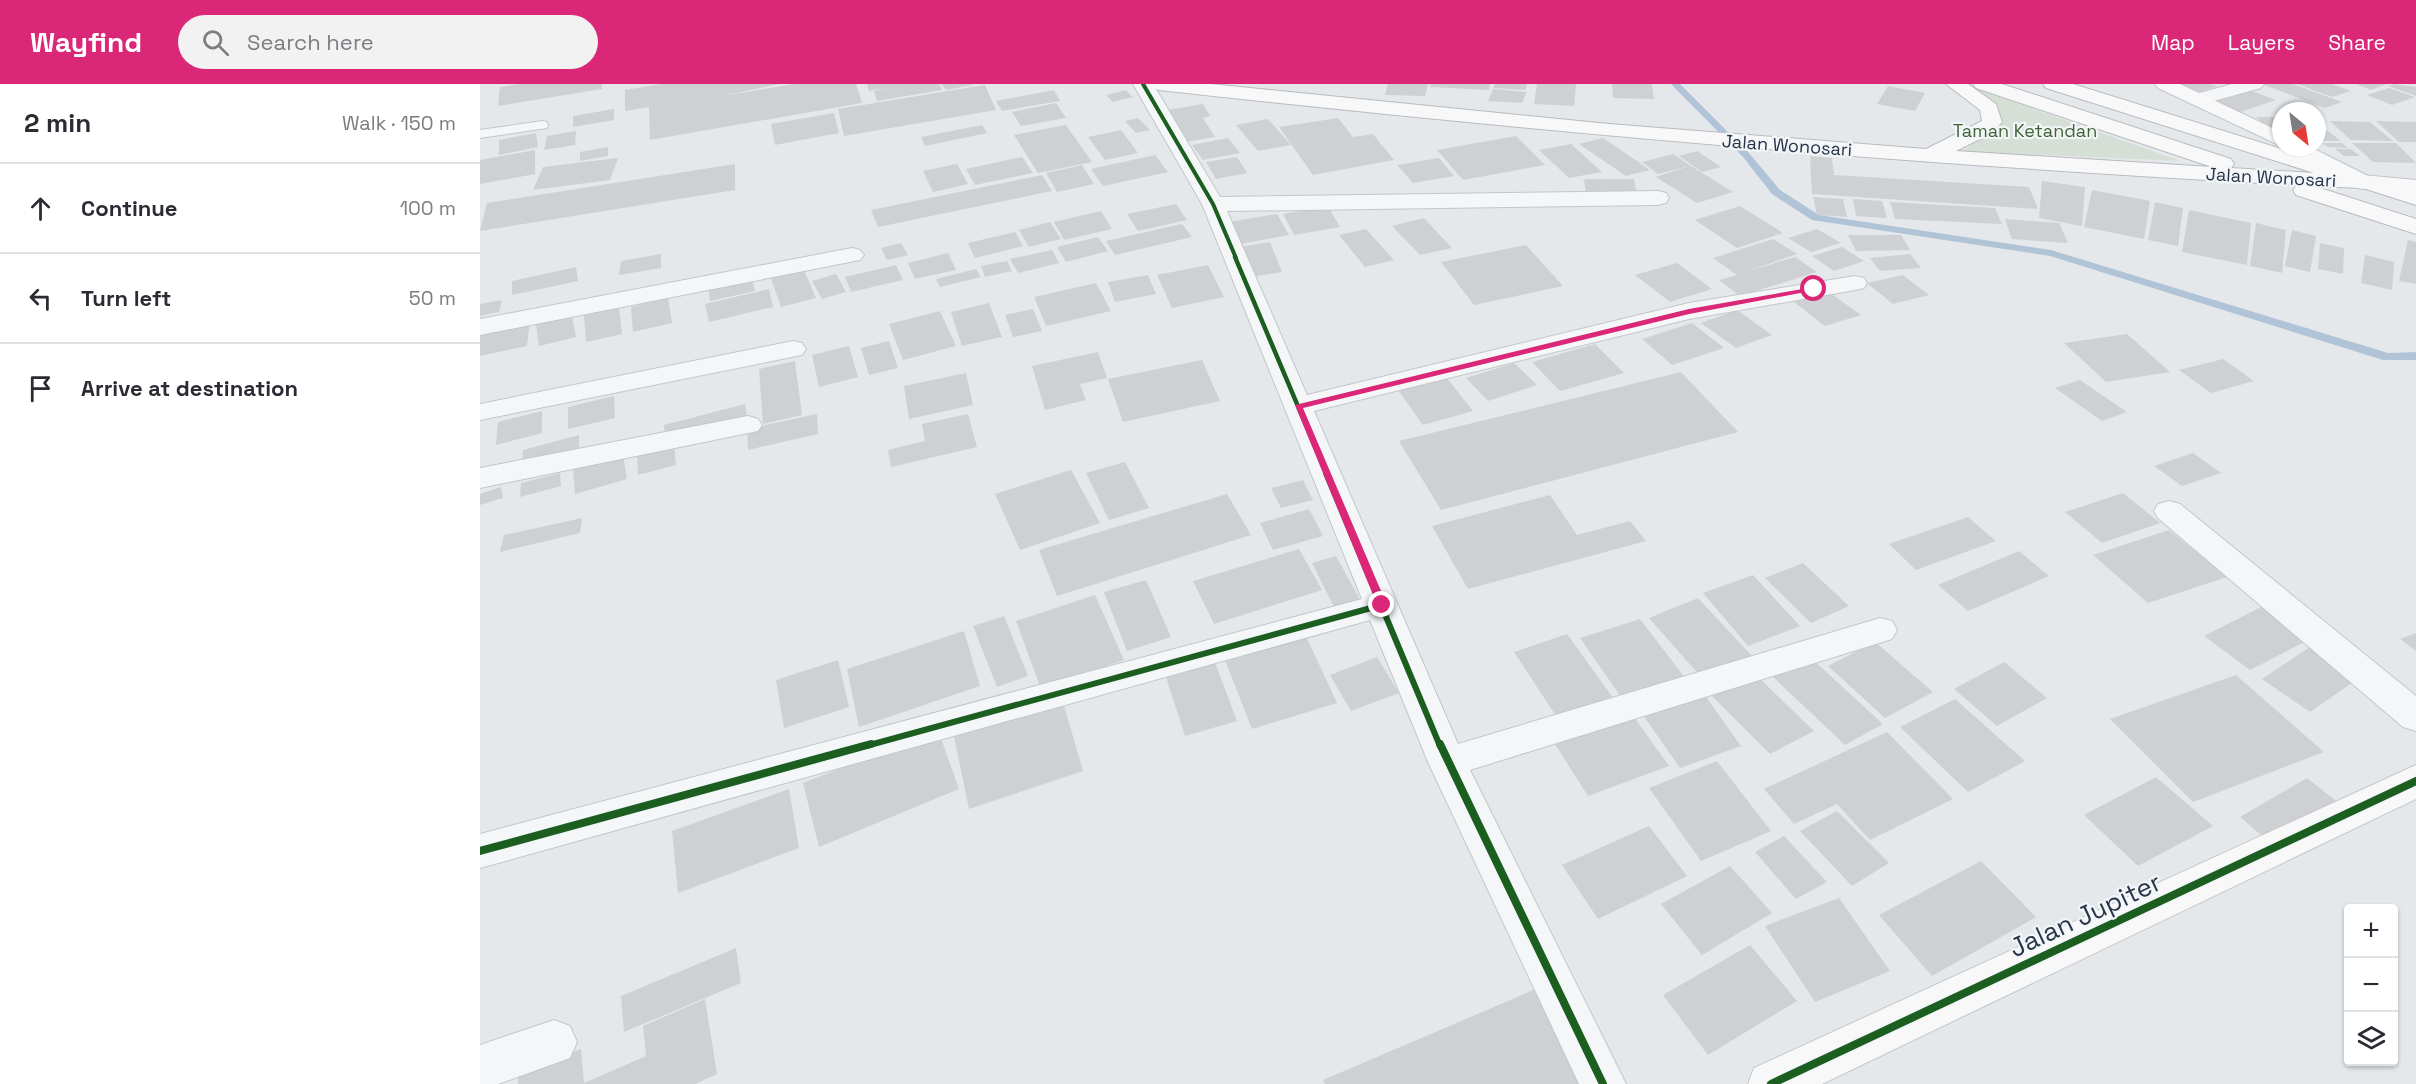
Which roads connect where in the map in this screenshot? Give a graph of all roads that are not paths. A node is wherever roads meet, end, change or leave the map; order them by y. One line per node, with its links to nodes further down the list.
1 (1143, 84): 19 (street)
2 (1159, 84): 12 (main road, Jalan Wonosari)
3 (1956, 84): 12 (main road)
4 (1983, 84): 14 (main road)
5 (2053, 84): 15 (main road)
6 (2165, 84): 8 (main road)
7 (2254, 84): 8 (street)
8 (2199, 99): 11 (main road)
9 (543, 124): 10 (lane)
10 (480, 134)
11 (2272, 136)
12 (1930, 156): 14 (main road, Jalan Wonosari)
13 (2311, 156): 15 (main road)
14 (2262, 177): 15 (main road, Jalan Wonosari); 20 (main road)
15 (2362, 182): 16 (main road, Jalan Wonosari); 18 (main road)
16 (2416, 187)
17 (1658, 198): 19 (street)
18 (2416, 198)
19 (1213, 204): 25 (street)
20 (2416, 227)
21 (852, 255): 23 (street)
22 (1856, 283): 25 (street)
23 (480, 327)
24 (793, 349): 26 (street)
25 (1298, 406): 30 (street)
26 (480, 412)
27 (748, 425): 28 (street)
28 (480, 478)
29 (2169, 511): 32 (street)
30 (1382, 605): 33 (street); 35 (street)
31 (1880, 630): 33 (street)
32 (2416, 717)
33 (1447, 762): 38 (street)
34 (2416, 781): 39 (main road, Jalan Jupiter)
35 (480, 850)
36 (554, 1042): 37 (street)
37 (480, 1068)
38 (1603, 1084)
39 (1771, 1084)

